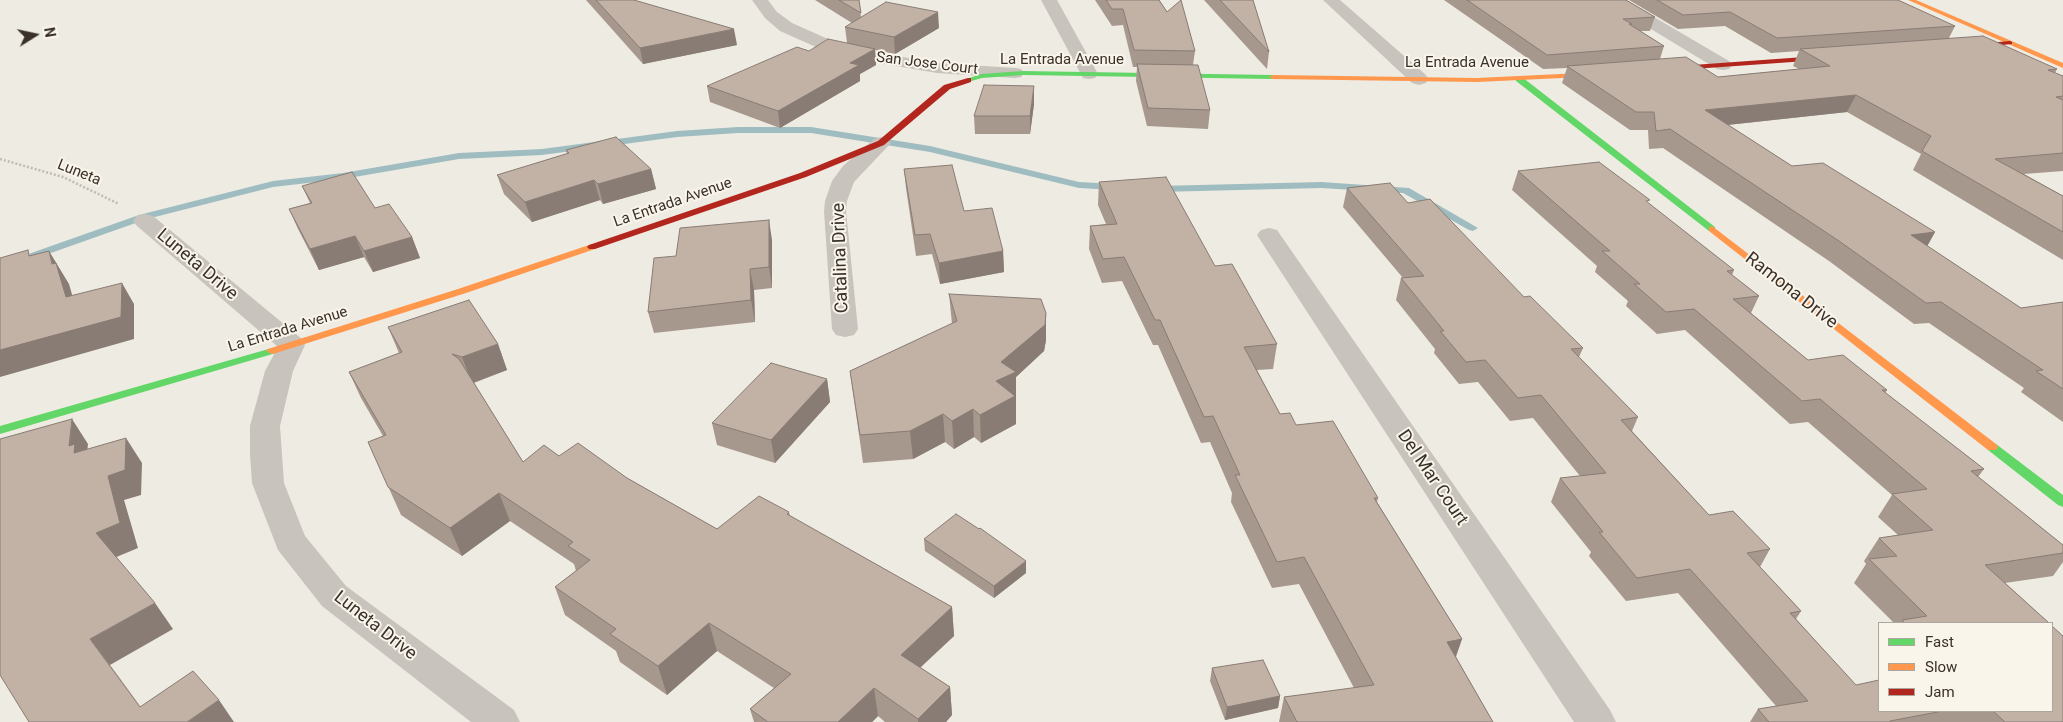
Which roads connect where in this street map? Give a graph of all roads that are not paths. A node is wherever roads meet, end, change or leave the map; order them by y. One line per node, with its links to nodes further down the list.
1 (760, 0): 12 (street, San Jose Court)
2 (1049, 0): 14 (street)
3 (1332, 0): 15 (street)
4 (1614, 0): 9 (street)
5 (1911, 0): 6 (street)
6 (2010, 43): 7 (street); 10 (street)
7 (1952, 48)
8 (1847, 56): 9 (street)
9 (1723, 65): 11 (street)
10 (2063, 66)
11 (1653, 70)
12 (1022, 73): 14 (street, La Entrada Avenue); 17 (street, La Entrada Avenue)
13 (1614, 73): 16 (street, La Entrada Avenue)
14 (1089, 74): 15 (street, La Entrada Avenue)
15 (1419, 79): 16 (street, La Entrada Avenue)
16 (1519, 79): 23 (street, Ramona Drive)
17 (881, 143): 20 (street, Catalina Drive); 21 (street, La Entrada Avenue)
18 (145, 221): 21 (street, Luneta Drive)
19 (1269, 235): 25 (street, Del Mar Court)
20 (845, 329)
21 (292, 346): 22 (street, La Entrada Avenue); 24 (street, Luneta Drive)
22 (0, 430)
23 (2063, 502)
24 (500, 722)
25 (1596, 722)

